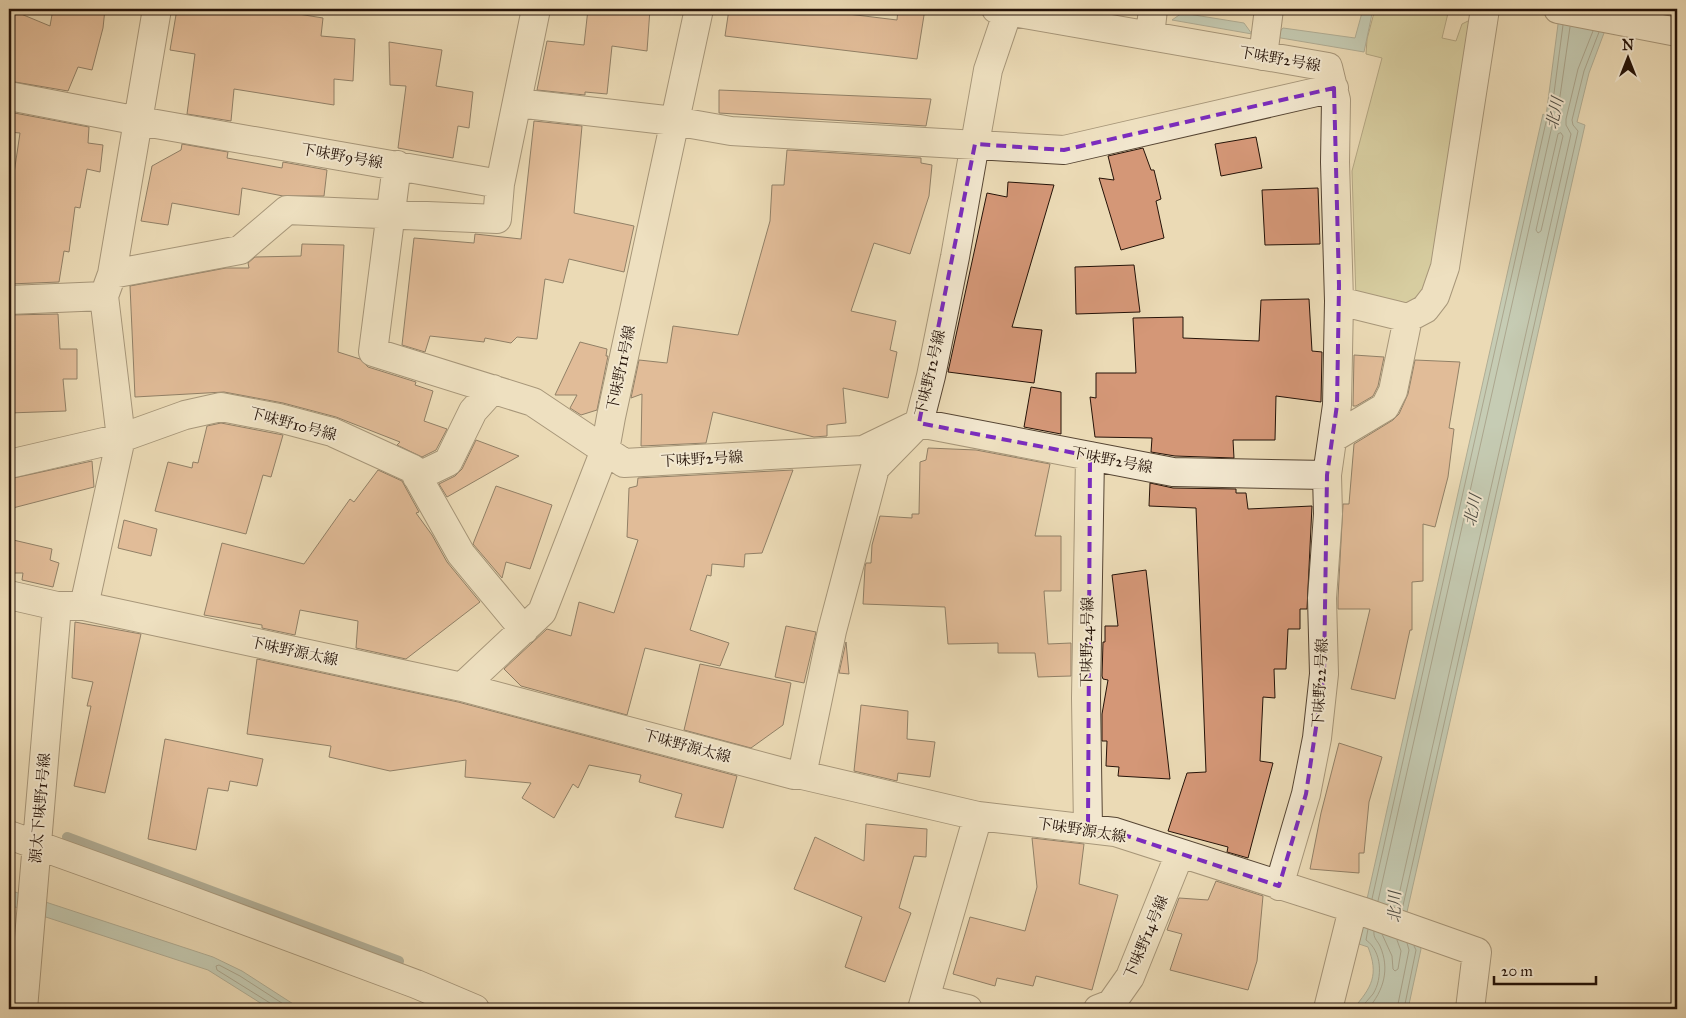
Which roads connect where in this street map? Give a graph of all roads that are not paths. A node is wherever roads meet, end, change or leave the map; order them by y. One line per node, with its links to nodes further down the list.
1 (157, 9): 15 (street)
2 (536, 9): 14 (street)
3 (699, 9): 16 (street, 下味野11号線)
4 (1153, 9): 10 (street)
5 (1269, 9): 11 (street)
6 (1485, 9): 24 (street)
7 (1558, 9): 9 (street)
8 (1002, 10): 10 (street, 下味野2号線); 17 (street, 下味野12号線)
9 (1677, 32)
10 (1150, 36): 11 (street, 下味野2号線)
11 (1263, 56): 12 (street, 下味野2号線)
12 (1334, 88): 17 (street); 23 (street, 下味野2号線)
13 (9, 96): 15 (street, 下味野9号線)
14 (517, 103): 16 (street); 19 (street)
15 (139, 121): 18 (street, 下味野9号線); 21 (street)
16 (674, 121): 17 (street); 29 (street, 下味野11号線)
17 (975, 144): 26 (street, 下味野12号線)
18 (397, 165): 19 (street, 下味野9号線); 20 (street, 下味野2号線)
19 (500, 184): 20 (street)
20 (391, 213): 21 (street); 25 (street, 下味野2号線)
21 (108, 285): 22 (street); 27 (street)
22 (9, 300)
23 (1339, 301): 24 (street); 28 (street, 下味野2号線)
24 (1408, 318): 28 (street)
25 (493, 389): 29 (street, 下味野2号線); 33 (street)
26 (919, 423): 29 (street, 下味野2号線); 30 (street, 下味野2号線); 39 (street, 下味野12号線)
27 (121, 438): 31 (street, 下味野10号線); 33 (street, 下味野10号線); 36 (street)
28 (1333, 438): 32 (street, 下味野2号線)
29 (606, 450): 37 (street, 下味野11号線)
30 (1090, 456): 32 (street, 下味野2号線); 41 (street, 下味野24号線)
31 (9, 464)
32 (1327, 475): 45 (street, 下味野22号線)
33 (418, 477): 37 (street, 下味野10号線)
34 (9, 595): 35 (street, 下味野源太線)
35 (57, 606): 36 (street, 下味野源太線); 43 (street, 源太下味野1号線)
36 (84, 606): 38 (street, 下味野源太線)
37 (524, 630): 38 (street, 下味野11号線)
38 (462, 687): 39 (street, 下味野源太線)
39 (802, 775): 40 (street, 下味野源太線)
40 (978, 816): 41 (street, 下味野源太線); 47 (street)
41 (1088, 828): 44 (street, 下味野源太線)
42 (9, 835): 43 (street)
43 (37, 843): 48 (street, 源太下味野1号線); 49 (street)
44 (1180, 853): 45 (street, 下味野源太線); 51 (street, 下味野14号線)
45 (1279, 886): 46 (street, 下味野源太線)
46 (1357, 910): 52 (street); 53 (street, 下味野源太線)
47 (924, 1004): 50 (street)
48 (23, 1009)
49 (475, 1009)
50 (968, 1009)
51 (1098, 1009)
52 (1328, 1009)
53 (1470, 1009)

